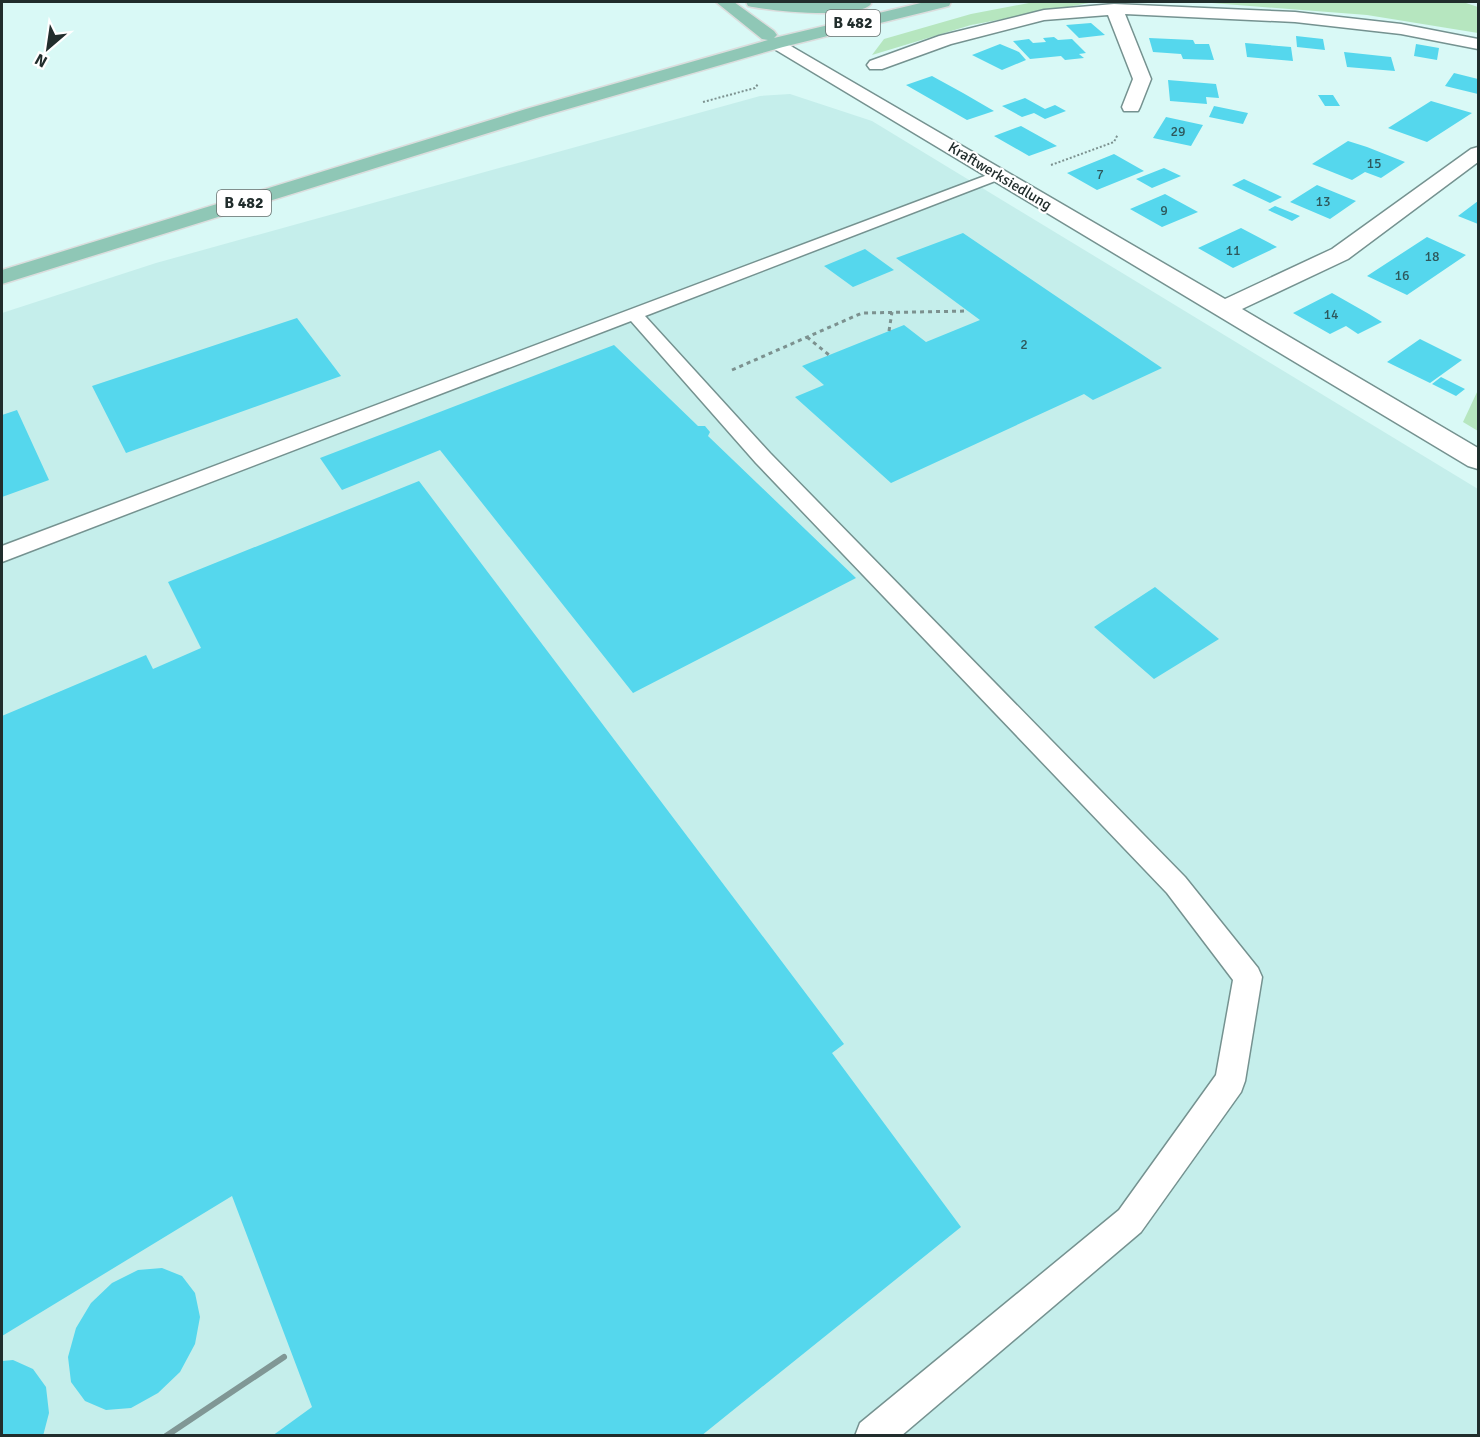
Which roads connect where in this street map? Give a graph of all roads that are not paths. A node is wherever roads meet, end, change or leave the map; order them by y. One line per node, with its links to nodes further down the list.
1 (724, 2): 5 (main road)
2 (754, 2): 3 (main road)
3 (935, 3): 5 (main road, B 482)
4 (1114, 9): 6 (street); 7 (street); 8 (street)
5 (777, 43): 10 (street, Kraftwerksiedlung); 11 (main road, B 482)
6 (1479, 44)
7 (876, 65)
8 (1131, 106)
9 (1479, 153): 12 (street)
10 (1003, 178): 12 (street, Kraftwerksiedlung); 13 (lane)
11 (2, 277)
12 (1223, 309): 14 (street, Kraftwerksiedlung)
13 (633, 313): 15 (lane); 16 (lane)
14 (1479, 460)
15 (2, 554)
16 (873, 1436)

